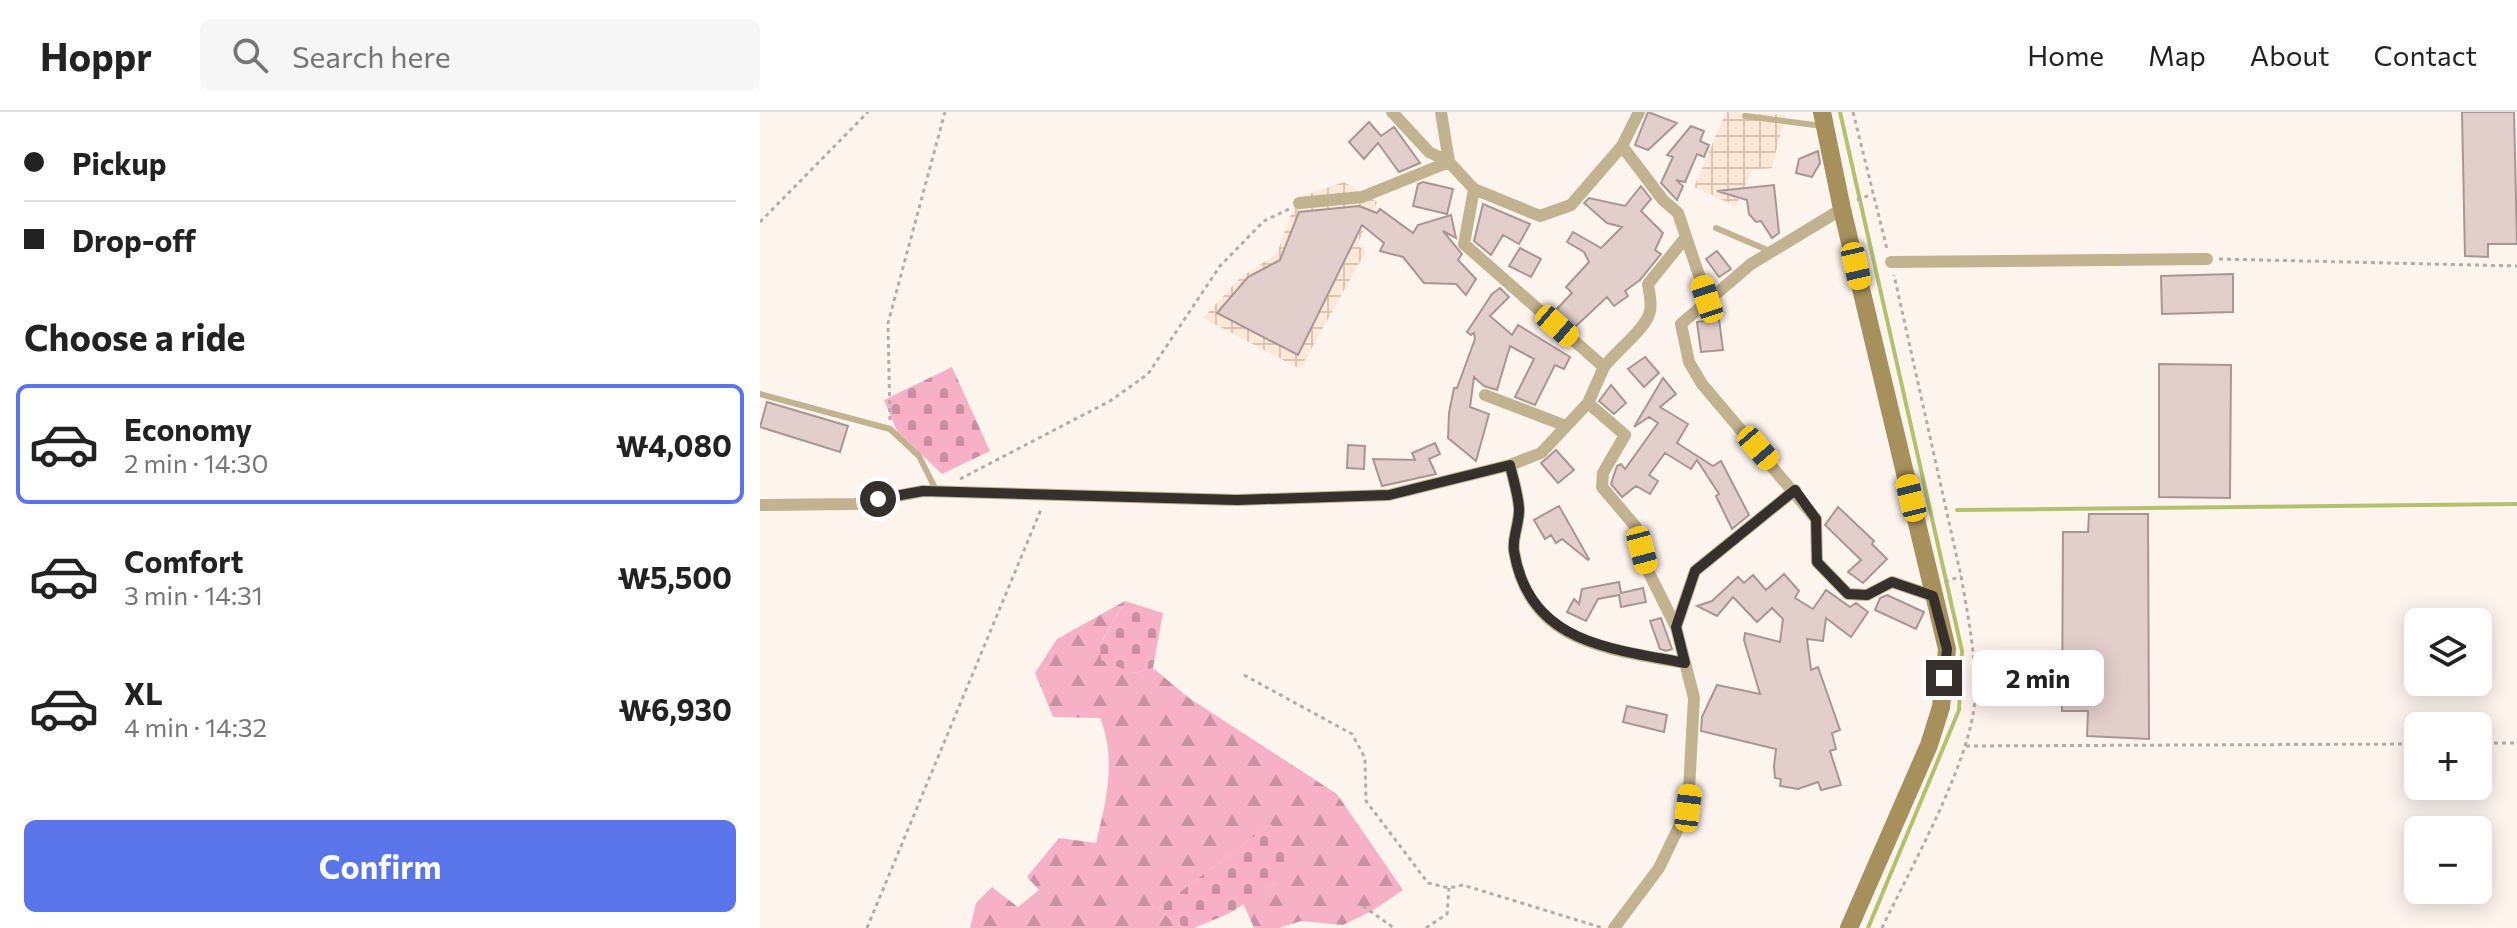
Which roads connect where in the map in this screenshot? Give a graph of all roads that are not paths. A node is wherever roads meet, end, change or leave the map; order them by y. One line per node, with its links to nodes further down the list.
1 (1392, 112): 7 (street)
2 (1441, 112): 7 (street)
3 (1639, 112): 6 (street)
4 (1745, 116): 5 (lane)
5 (1824, 119): 10 (street)
6 (1622, 146): 8 (street); 12 (street)
7 (1449, 162): 8 (street); 9 (street)
8 (1474, 189): 17 (street)
9 (1299, 203)
10 (1846, 206): 13 (street); 26 (street)
11 (1716, 228): 13 (lane)
12 (1686, 237): 16 (street); 17 (street)
13 (1772, 252): 16 (street)
14 (2207, 259): 15 (street)
15 (1891, 262)
16 (1707, 299): 23 (street)
17 (1604, 367): 20 (street)
18 (760, 394): 24 (lane)
19 (1485, 395): 21 (street)
20 (1588, 403): 21 (street); 27 (street)
21 (1566, 426): 22 (street)
22 (1510, 465): 24 (street); 28 (street)
23 (1795, 490): 26 (street); 27 (street)
24 (936, 491): 25 (street)
25 (760, 505)
26 (1933, 596): 30 (street)
27 (1676, 627): 28 (street)
28 (1685, 663): 29 (street)
29 (1614, 928)
30 (1849, 928)

